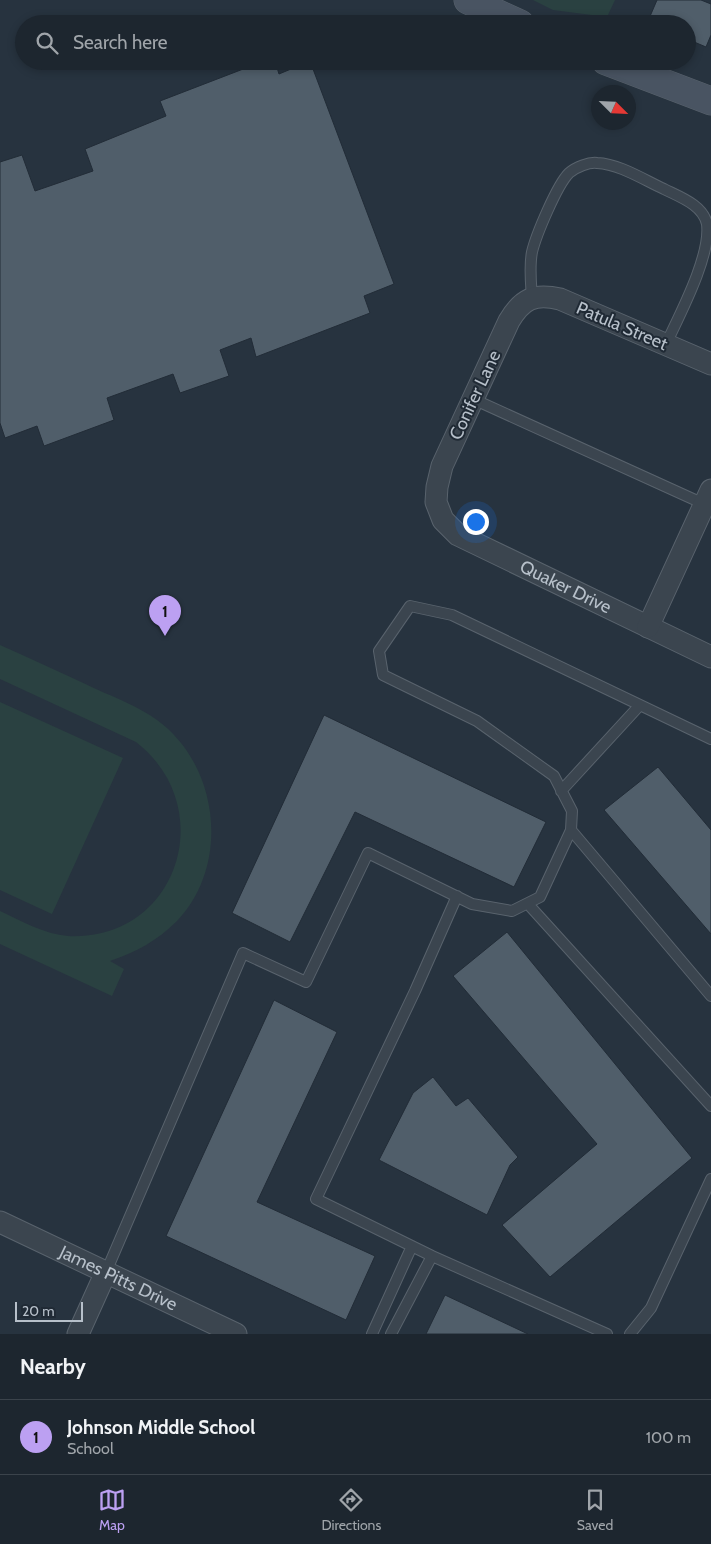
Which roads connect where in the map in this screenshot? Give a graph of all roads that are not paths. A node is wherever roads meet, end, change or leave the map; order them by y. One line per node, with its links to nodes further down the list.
1 (468, 0): 2 (street)
2 (500, 15)
3 (630, 70): 4 (street)
4 (711, 101)
5 (532, 298): 6 (street, Patula Street); 6 (lane); 8 (street, Conifer Lane)
6 (666, 344): 7 (street, Patula Street)
7 (711, 364)
8 (473, 399): 9 (lane); 10 (street, Conifer Lane)
9 (708, 497): 11 (street)
10 (436, 502): 11 (street, Quaker Drive)
11 (648, 627): 12 (street, Quaker Drive)
12 (711, 657)
13 (640, 705): 14 (lane); 15 (lane); 15 (lane)
14 (711, 739)
15 (561, 791): 16 (lane)
16 (570, 830): 18 (lane); 19 (lane)
17 (458, 896): 18 (lane); 23 (lane); 25 (lane)
18 (528, 904): 20 (lane)
19 (711, 996)
20 (711, 1106)
21 (711, 1179): 31 (lane)
22 (0, 1222): 25 (street, James Pitts Drive)
23 (412, 1246): 24 (lane); 28 (lane)
24 (432, 1256): 29 (lane); 30 (lane)
25 (106, 1272): 26 (street); 27 (street, James Pitts Drive)
26 (78, 1334)
27 (236, 1334)
28 (372, 1334)
29 (392, 1334)
30 (607, 1334)
31 (630, 1334)

